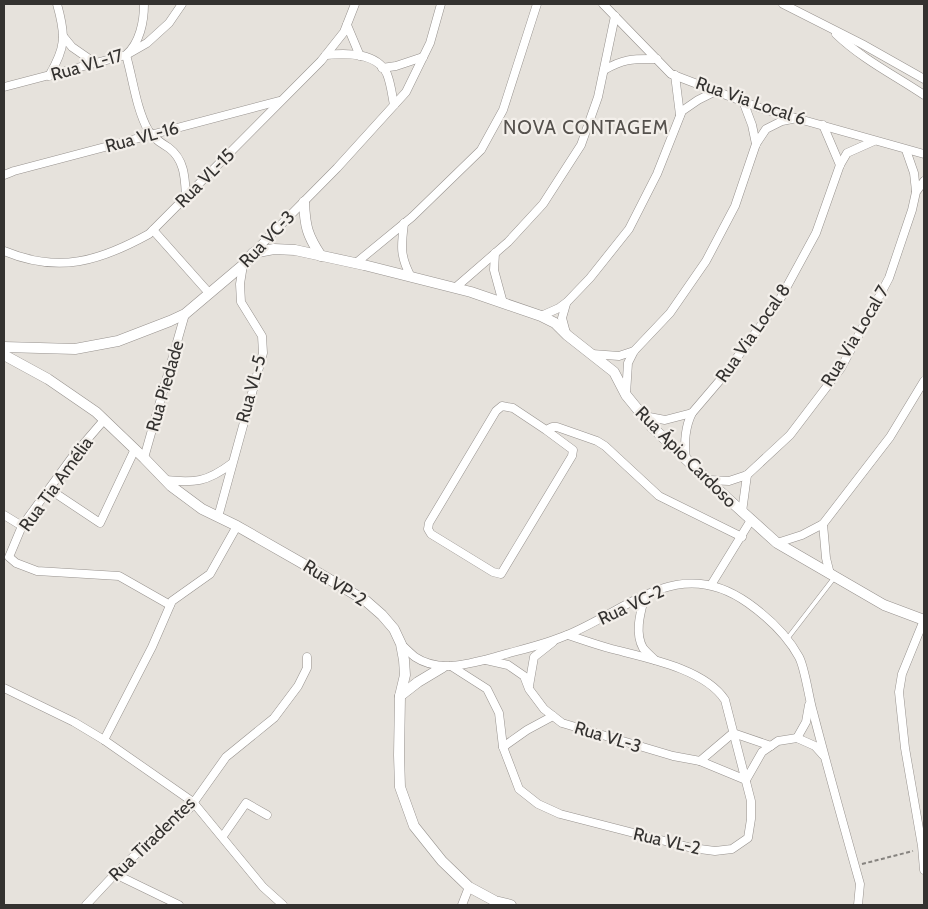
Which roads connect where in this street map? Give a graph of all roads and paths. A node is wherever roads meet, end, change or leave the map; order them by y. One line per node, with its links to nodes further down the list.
1 (57, 4): 12 (street)
2 (144, 4): 13 (street)
3 (182, 4): 13 (street, Rua VL-17)
4 (355, 4): 10 (street, Rua VL-15)
5 (441, 4): 16 (street, Rua VC-3)
6 (536, 4): 46 (street)
7 (603, 4): 9 (street, Rua Via Local 6)
8 (783, 5): 11 (street)
9 (614, 16): 17 (street, Rua Via Local 6); 20 (street)
10 (347, 25): 14 (street, Rua VL-15); 15 (street)
11 (830, 28): 23 (street); 28 (street)
12 (63, 36): 18 (street); 22 (street)
13 (126, 55): 18 (street, Rua VL-17); 35 (street)
14 (326, 55): 15 (street); 29 (street, Rua VL-15)
15 (360, 56): 19 (street)
16 (423, 57): 19 (street); 31 (street, Rua VC-3)
17 (657, 59): 20 (street); 21 (street, Rua Via Local 6)
18 (94, 64): 22 (street, Rua VL-17)
19 (382, 68): 31 (street)
20 (604, 70): 50 (street)
21 (675, 75): 27 (street, Rua Via Local 6); 32 (street)
22 (49, 76): 25 (street, Rua VL-17)
23 (924, 78)
24 (4, 79): 25 (street)
25 (14, 85): 26 (street, Rua VL-17)
26 (4, 87)
27 (716, 91): 30 (street, Rua Via Local 6); 32 (street)
28 (924, 95)
29 (281, 101): 35 (street, Rua VL-16); 44 (street, Rua VL-15)
30 (743, 101): 33 (street, Rua Via Local 6); 37 (street)
31 (394, 105): 45 (street, Rua VC-3)
32 (680, 115): 57 (street)
33 (799, 118): 34 (street, Rua Via Local 6); 37 (street)
34 (822, 125): 36 (street, Rua Via Local 6); 40 (street)
35 (152, 135): 41 (street, Rua VL-16); 44 (street)
36 (874, 141): 38 (street, Rua Via Local 6); 40 (street, Rua Via Local 8)
37 (756, 144): 63 (street)
38 (906, 150): 39 (street, Rua Via Local 6); 43 (street, Rua Via Local 7)
39 (924, 154)
40 (840, 165): 68 (street, Rua Via Local 8)
41 (4, 175)
42 (924, 180): 43 (street, Rua Via Local 7)
43 (916, 192): 76 (street, Rua Via Local 7)
44 (186, 197): 47 (street, Rua VL-15)
45 (304, 202): 49 (street, Rua VC-3); 51 (street)
46 (404, 223): 52 (street); 54 (street)
47 (153, 230): 48 (street, Rua VL-15); 56 (street)
48 (4, 251)
49 (253, 253): 51 (street, Rua Ápio Cardoso); 53 (street, Rua VC-3)
50 (495, 253): 55 (street); 58 (street)
51 (321, 256): 52 (street, Rua Ápio Cardoso)
52 (356, 264): 54 (street, Rua Ápio Cardoso)
53 (243, 265): 56 (street, Rua VC-3); 75 (street, Rua VL-5)
54 (411, 277): 55 (street, Rua Ápio Cardoso)
55 (455, 288): 58 (street, Rua Ápio Cardoso)
56 (209, 293): 59 (street, Rua VC-3)
57 (567, 302): 60 (street); 61 (street)
58 (503, 303): 60 (street, Rua Ápio Cardoso)
59 (185, 314): 62 (street, Rua VC-3); 73 (street, Rua Piedade)
60 (541, 316): 61 (street, Rua Ápio Cardoso)
61 (566, 335): 64 (street, Rua Ápio Cardoso)
62 (4, 347)
63 (634, 352): 64 (street); 67 (street)
64 (591, 354): 67 (street, Rua Ápio Cardoso)
65 (4, 355): 70 (street, Rua VP-2)
66 (924, 381): 84 (street)
67 (626, 395): 69 (street, Rua Ápio Cardoso)
68 (692, 412): 69 (street); 74 (street, Rua Via Local 8)
69 (642, 415): 74 (street, Rua Ápio Cardoso)
70 (104, 420): 72 (street, Rua VP-2); 79 (street, Rua Tia Amélia)
71 (546, 430): 71 (street); 87 (street)
72 (135, 449): 73 (street, Rua VP-2); 79 (street)
73 (144, 458): 77 (street, Rua VP-2)
74 (686, 459): 78 (street, Rua Ápio Cardoso)
75 (231, 464): 77 (street); 82 (street, Rua VL-5)
76 (747, 475): 78 (street, Rua Via Local 7); 80 (street)
77 (165, 480): 82 (street, Rua VP-2)
78 (709, 480): 80 (street, Rua Ápio Cardoso)
79 (49, 489): 85 (street, Rua Tia Amélia)
80 (742, 512): 83 (street, Rua Ápio Cardoso)
81 (4, 516): 85 (street)
82 (218, 517): 86 (street, Rua VP-2)
83 (751, 520): 87 (street); 88 (street, Rua Ápio Cardoso)
84 (823, 524): 88 (street); 89 (street)
85 (22, 526): 92 (street, Rua Tia Amélia)
86 (237, 526): 92 (street); 97 (street, Rua VP-2)
87 (742, 537): 90 (street)
88 (777, 543): 89 (street, Rua Ápio Cardoso)
89 (833, 575): 93 (street, Rua Ápio Cardoso); 96 (lane)
90 (711, 584): 91 (street, Rua VC-2); 96 (street, Rua VC-2)
91 (645, 595): 94 (street, Rua VC-2); 100 (street)
92 (170, 605): 109 (street)
93 (924, 620): 118 (street)
94 (568, 635): 95 (street, Rua VC-2); 100 (street, Rua VL-2)
95 (556, 639): 99 (street, Rua VC-2); 103 (street)
96 (787, 639): 105 (street, Rua VC-2)
97 (401, 644): 101 (street); 104 (street, Rua VP-2)
98 (307, 657): 115 (street, Rua Tiradentes)
99 (484, 660): 101 (street, Rua VC-2); 103 (street, Rua VL-3)
100 (656, 661): 107 (street, Rua VL-2)
101 (447, 666): 104 (street); 111 (street, Rua VL-2)
102 (4, 688): 109 (street)
103 (529, 689): 106 (street, Rua VL-3)
104 (400, 696): 122 (street, Rua VP-2)
105 (810, 702): 108 (street); 112 (street, Rua VC-2)
106 (553, 716): 111 (street); 113 (street, Rua VL-3)
107 (733, 733): 110 (street); 113 (street); 114 (street, Rua VL-2)
108 (797, 738): 110 (street); 112 (street)
109 (104, 740): 115 (street)
110 (771, 746): 114 (street)
111 (503, 747): 114 (street, Rua VL-2)
112 (825, 757): 119 (street, Rua VC-2)
113 (700, 760): 114 (street, Rua VL-3)
114 (746, 780)
115 (193, 802): 117 (street); 121 (street, Rua Tiradentes)
116 (267, 816): 117 (street)
117 (223, 836): 125 (street)
118 (922, 846): 119 (path); 120 (street)
119 (855, 865): 128 (street, Rua VC-2)
120 (924, 870)
121 (115, 874): 123 (street, Rua Tiradentes); 124 (street)
122 (469, 887): 126 (street); 127 (street, Rua VP-2)
123 (86, 905)
124 (179, 905)
125 (283, 905)
126 (462, 905)
127 (511, 905)
128 (858, 905)

